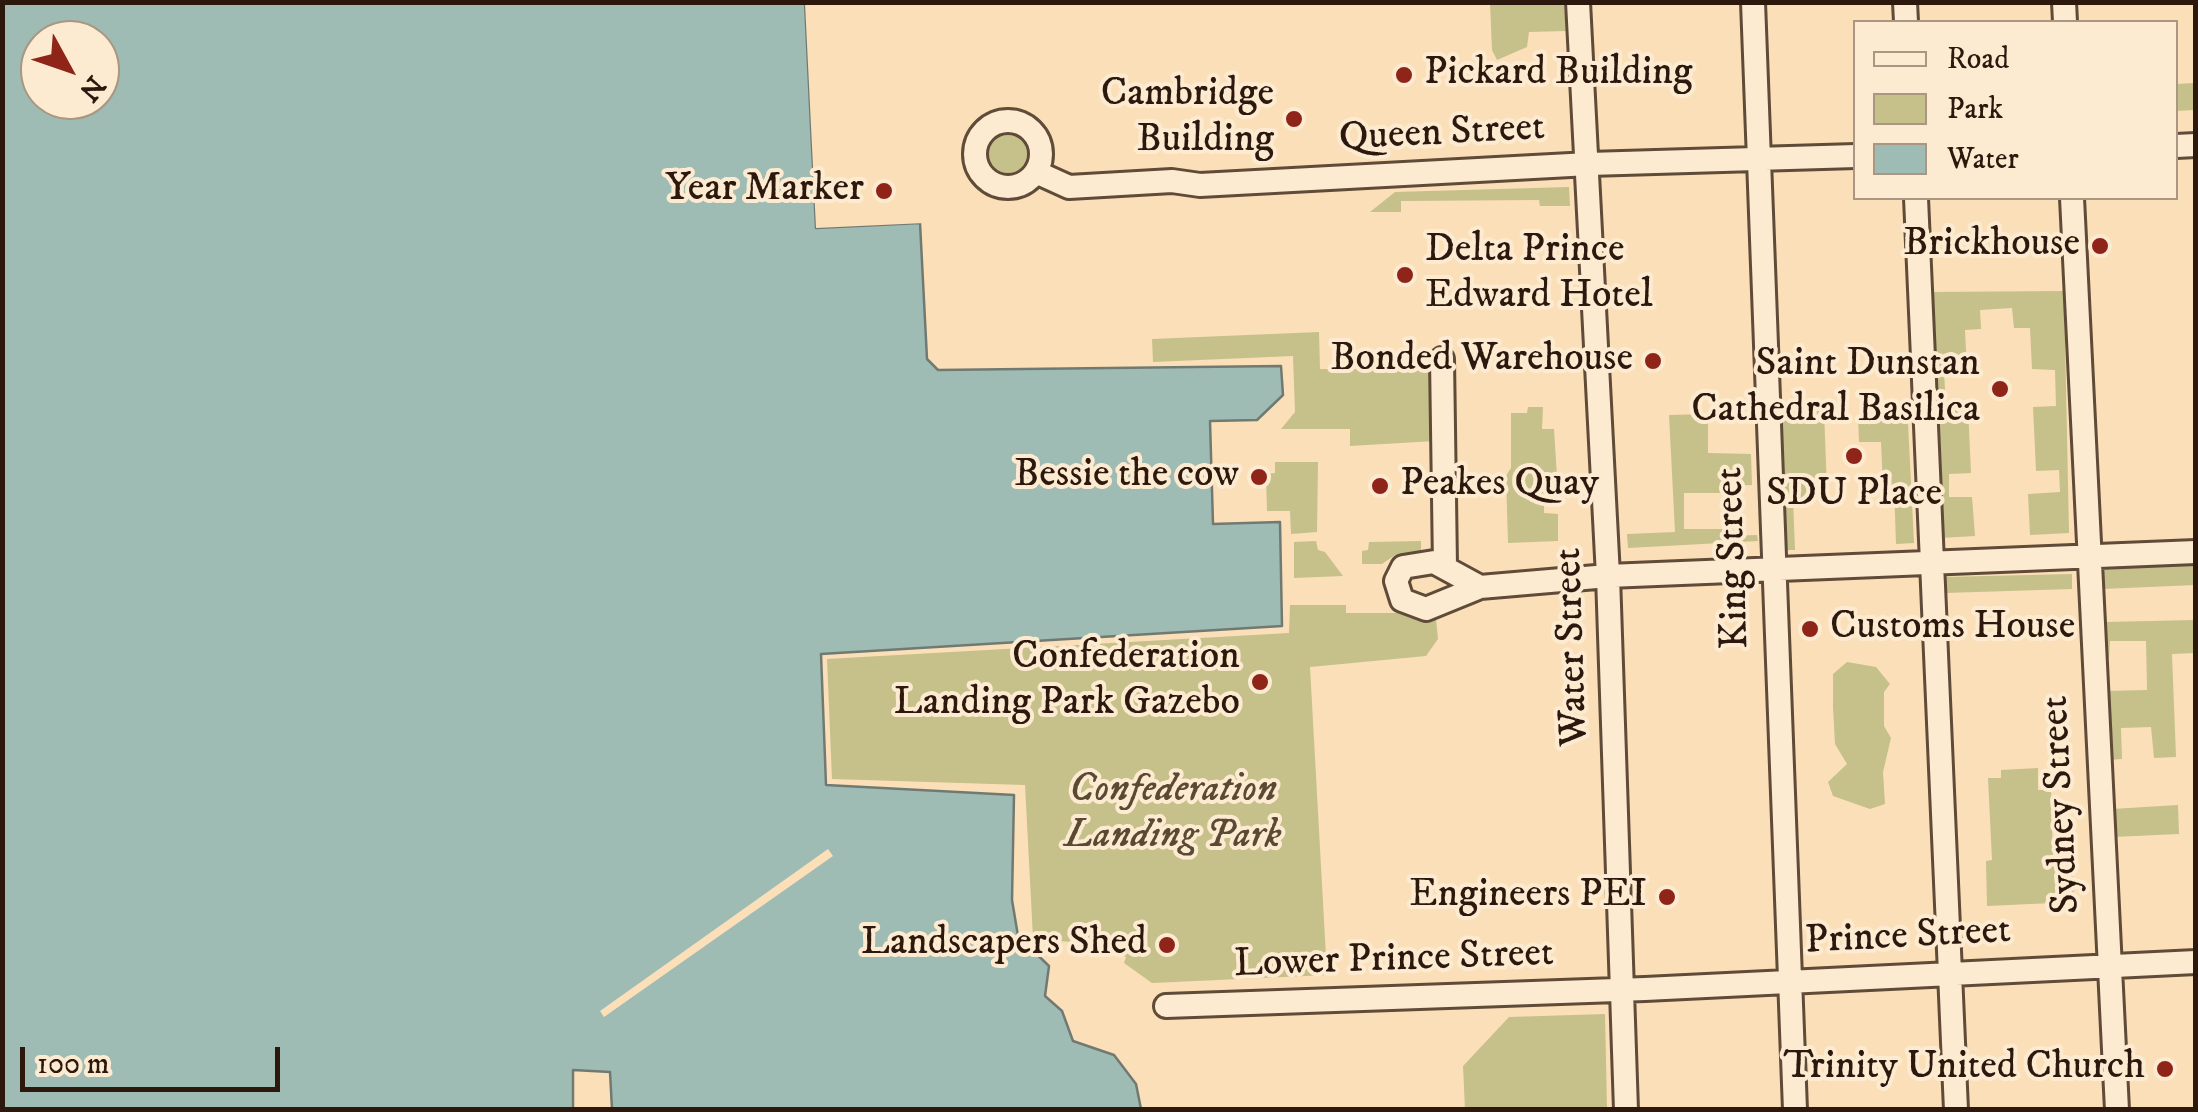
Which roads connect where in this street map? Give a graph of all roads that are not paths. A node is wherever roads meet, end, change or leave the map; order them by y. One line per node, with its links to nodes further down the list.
1 (1578, 2): 5 (street, Water Street)
2 (1753, 2): 4 (street, King Street)
3 (1853, 156): 4 (street, Queen Street)
4 (1760, 160): 5 (street, Queen Street); 14 (street, King Street)
5 (1589, 164): 6 (street, Queen Street); 15 (street, Water Street)
6 (1036, 172)
7 (1916, 200): 12 (street)
8 (2072, 200): 11 (street, Sydney Street)
9 (1442, 359): 13 (street)
10 (2196, 552): 11 (street)
11 (2087, 559): 12 (street); 18 (street, Sydney Street)
12 (1931, 562): 14 (street); 19 (street)
13 (1445, 566): 16 (street); 16 (street)
14 (1773, 572): 15 (street); 20 (street, King Street)
15 (1608, 576): 16 (street); 21 (street, Water Street)
16 (1480, 588)
17 (2196, 962): 18 (street, Prince Street)
18 (2109, 964): 19 (street, Prince Street); 26 (street, Sydney Street)
19 (1949, 973): 20 (street, Prince Street); 25 (street)
20 (1788, 982): 21 (street, Prince Street); 24 (street, King Street)
21 (1626, 990): 22 (street, Lower Prince Street); 23 (street, Water Street)
22 (1166, 1006)
23 (1626, 1110)
24 (1795, 1110)
25 (1956, 1110)
26 (2117, 1110)

